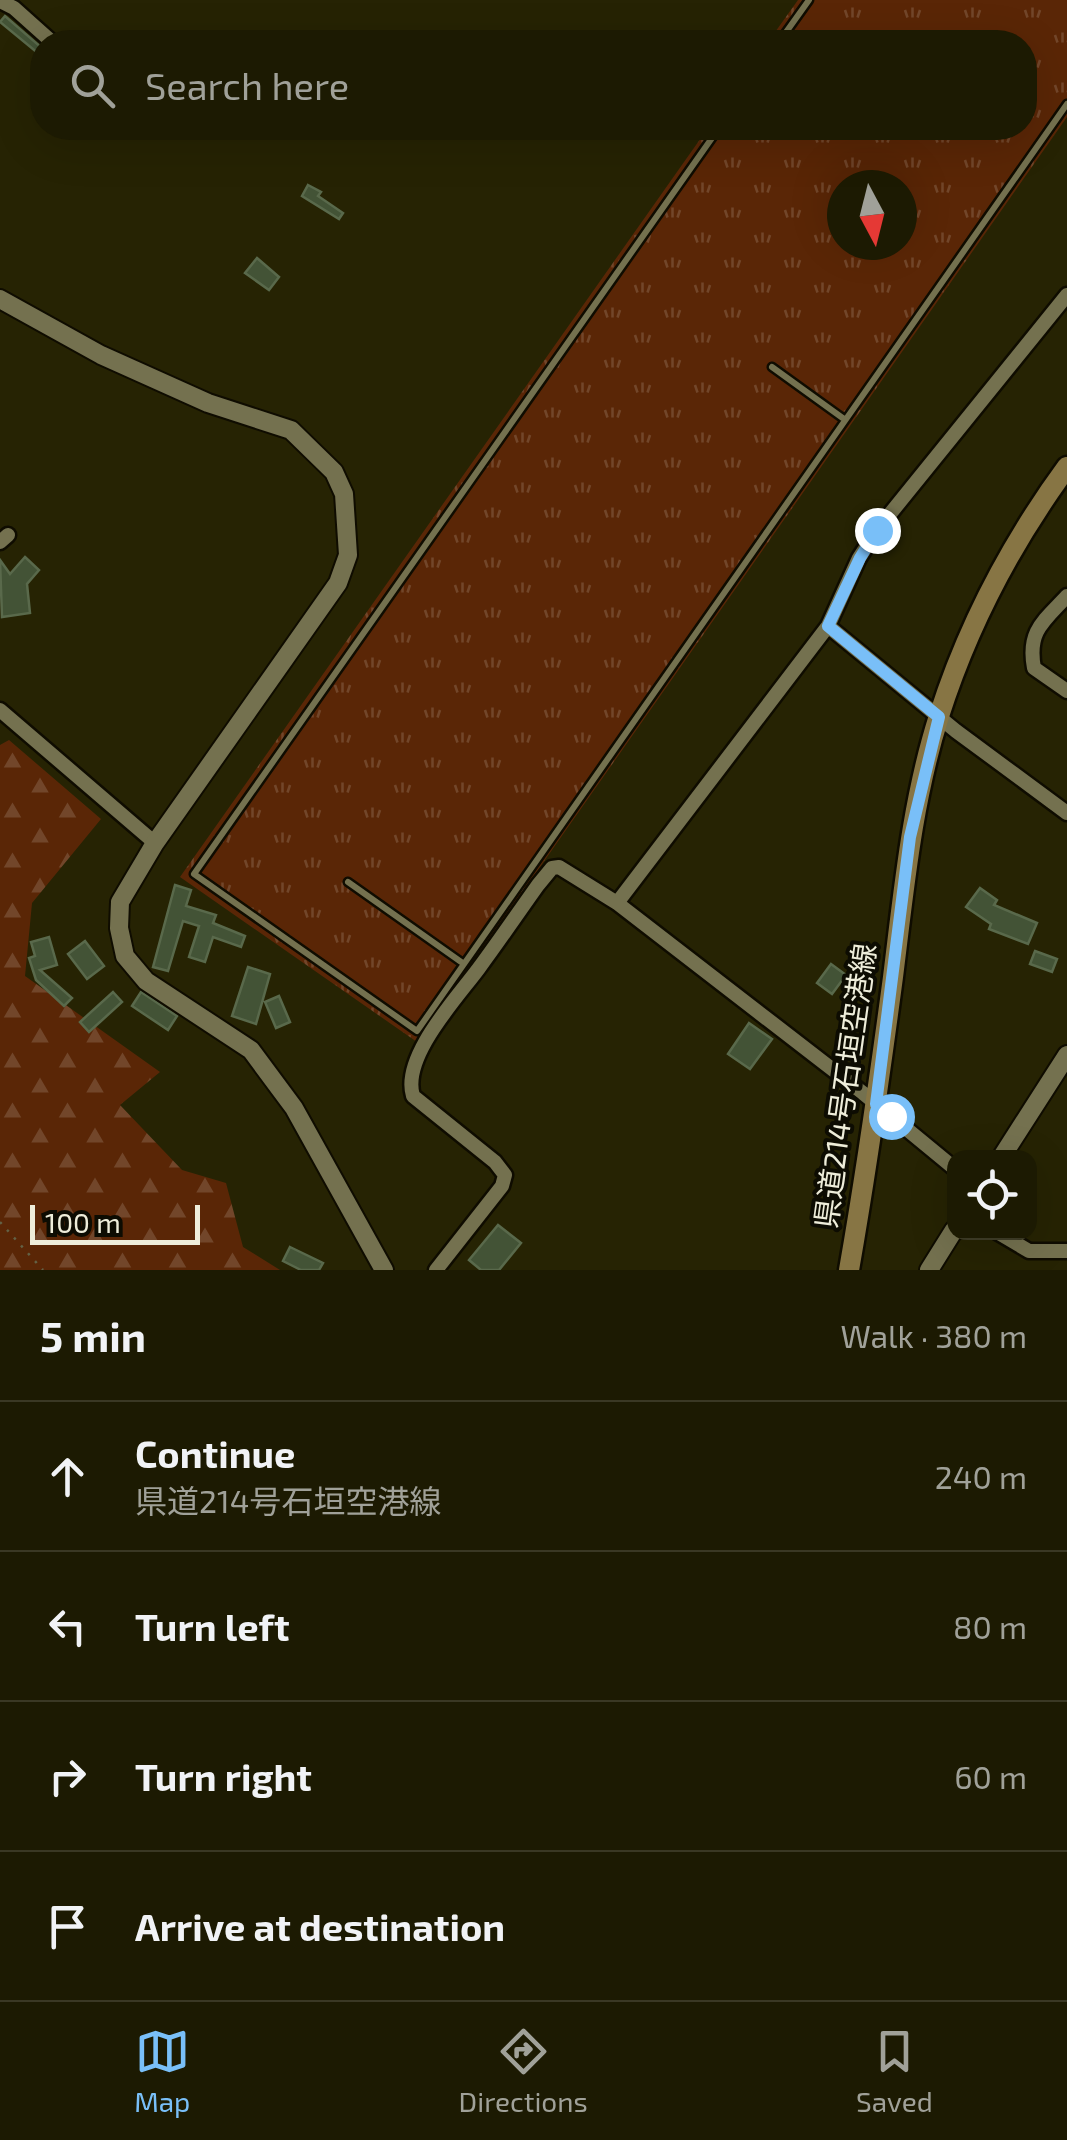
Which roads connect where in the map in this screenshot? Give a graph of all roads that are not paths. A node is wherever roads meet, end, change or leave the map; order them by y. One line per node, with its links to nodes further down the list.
1 (0, 0): 3 (street)
2 (809, 0): 4 (lane)
3 (39, 30)
4 (788, 30)
5 (1067, 104): 10 (lane)
6 (711, 140): 21 (lane)
7 (1067, 295): 13 (street)
8 (0, 298): 18 (street)
9 (772, 366): 10 (lane)
10 (844, 419): 21 (lane)
11 (1067, 468): 16 (main road, 県道214号石垣空港線)
12 (1067, 596): 14 (street)
13 (828, 626): 16 (street); 20 (street)
14 (1067, 691)
15 (0, 710): 18 (street)
16 (939, 717): 17 (street); 24 (main road, 県道214号石垣空港線)
17 (1067, 813)
18 (154, 843): 31 (street)
19 (348, 882): 21 (lane)
20 (617, 902): 24 (street); 32 (street)
21 (464, 964)
22 (1067, 1056): 25 (street)
23 (1067, 1082): 25 (street)
24 (876, 1104): 27 (street); 33 (main road, 県道214号石垣空港線)
25 (1034, 1108): 26 (street)
26 (1007, 1150)
27 (947, 1162)
28 (948, 1240): 34 (street)
29 (1010, 1240): 30 (street)
30 (1067, 1251)
31 (384, 1270)
32 (436, 1270)
33 (849, 1270)
34 (929, 1270)

